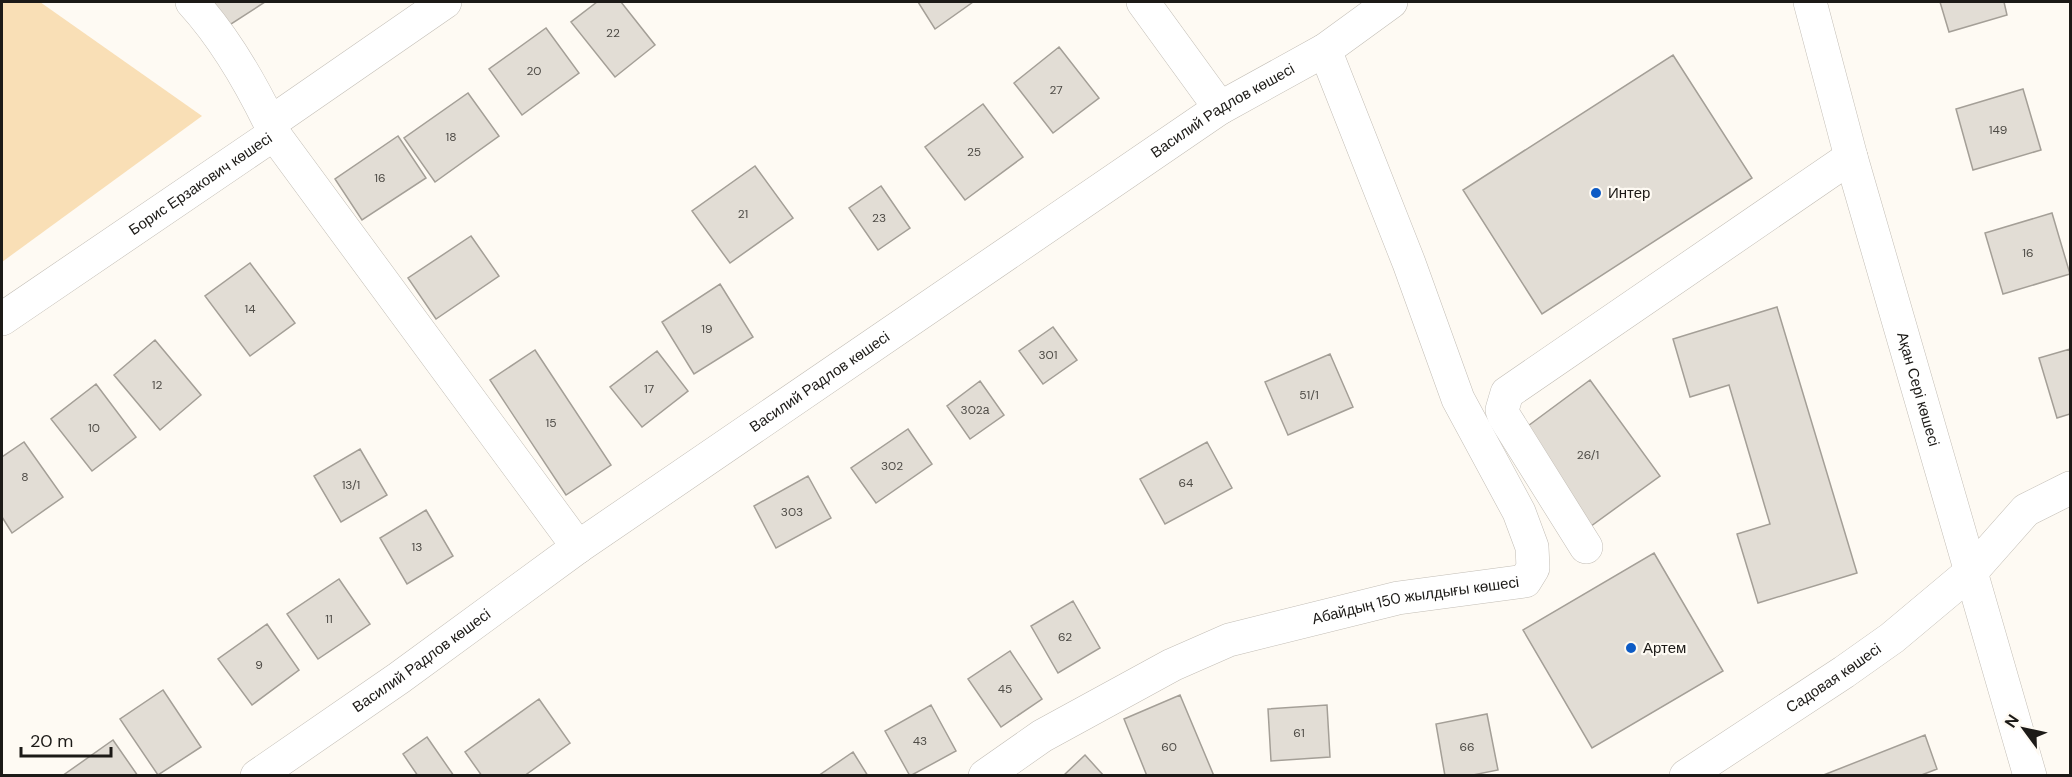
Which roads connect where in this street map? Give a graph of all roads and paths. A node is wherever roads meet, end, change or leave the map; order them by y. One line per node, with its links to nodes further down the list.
1 (192, 2): 8 (street)
2 (445, 2): 8 (street, Борис Ерзакович көшесі)
3 (1143, 2): 7 (street)
4 (1391, 2): 6 (street, Василий Радлов көшесі)
5 (1810, 2): 9 (street, Ақан Сері көшесі)
6 (1324, 50): 7 (street, Василий Радлов көшесі); 16 (street, Абайдың 150 жылдығы көшесі)
7 (1220, 108): 12 (street, Василий Радлов көшесі)
8 (272, 128): 10 (street, Борис Ерзакович көшесі); 12 (street)
9 (1851, 157): 13 (street); 14 (street, Ақан Сері көшесі)
10 (2, 319)
11 (2070, 488): 14 (street, Садовая көшесі)
12 (578, 547): 15 (street, Василий Радлов көшесі)
13 (1586, 547)
14 (1972, 571): 17 (street, Садовая көшесі); 18 (street, Ақан Сері көшесі)
15 (257, 776)
16 (985, 776)
17 (1686, 776)
18 (2030, 776)

